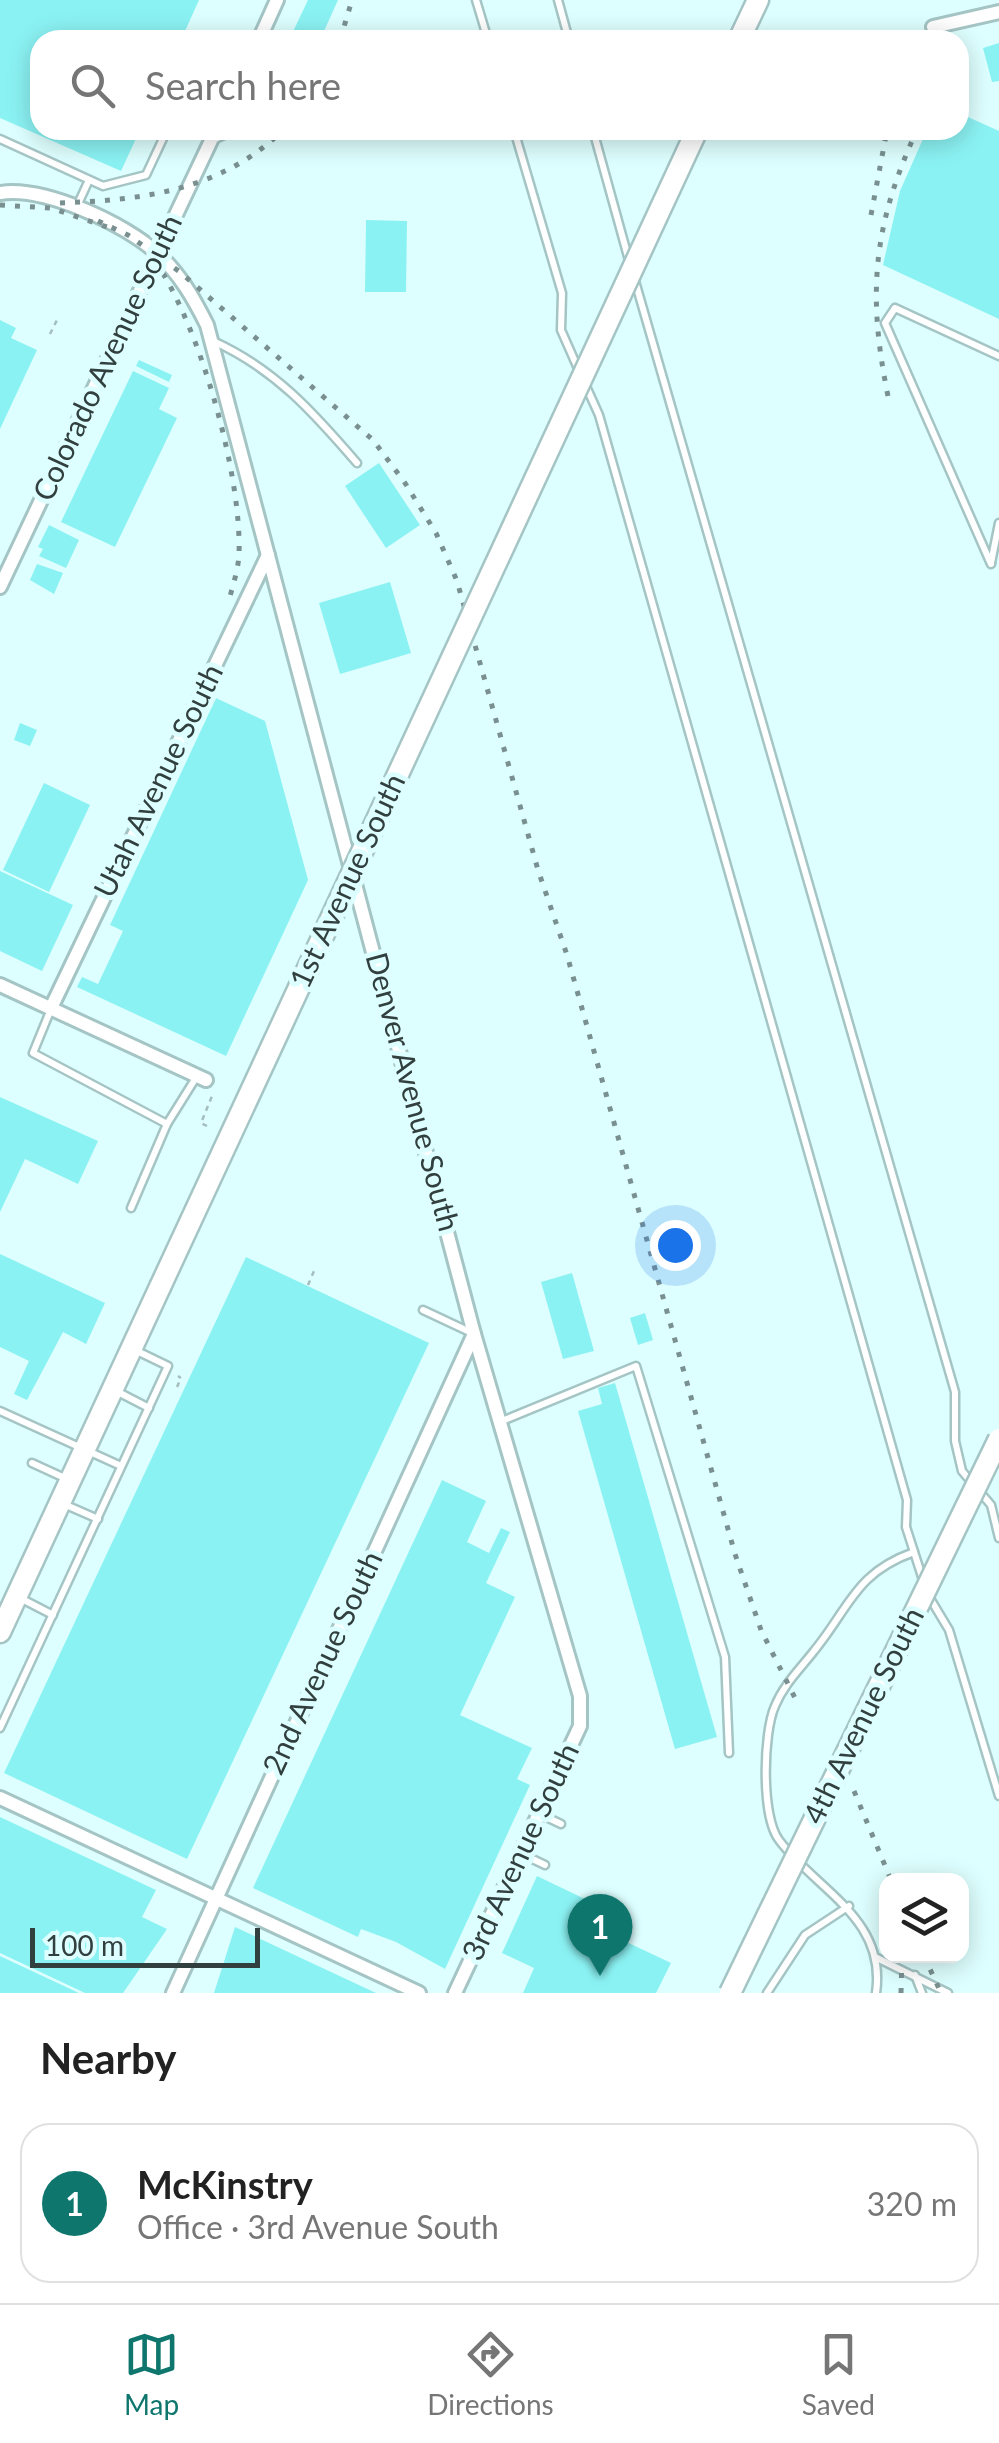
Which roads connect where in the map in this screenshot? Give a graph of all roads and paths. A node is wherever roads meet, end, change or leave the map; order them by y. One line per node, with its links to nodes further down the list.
1 (277, 0): 7 (street)
2 (476, 0): 8 (lane)
3 (558, 0): 9 (lane)
4 (758, 0): 10 (main road)
5 (999, 12): 6 (street)
6 (933, 27)
7 (263, 30)
8 (485, 30)
9 (566, 30)
10 (744, 30)
11 (0, 139): 17 (lane)
12 (162, 140): 17 (lane)
13 (212, 140): 20 (street, Colorado Avenue South)
14 (517, 140): 54 (lane)
15 (596, 140): 53 (lane)
16 (693, 140): 39 (main road, 1st Avenue South, bridge)
17 (89, 180): 19 (lane)
18 (0, 193): 19 (street, Denver Avenue South)
19 (75, 208): 20 (street, Denver Avenue South)
20 (158, 254): 23 (street, Denver Avenue South); 28 (street, Colorado Avenue South)
21 (57, 320): 22 (path)
22 (50, 334)
23 (212, 341): 25 (lane); 27 (street, Denver Avenue South)
24 (999, 356): 26 (lane)
25 (357, 463)
26 (999, 523)
27 (268, 555): 30 (street, Utah Avenue South); 38 (street, Denver Avenue South)
28 (0, 587)
29 (0, 984): 30 (street)
30 (52, 1008): 31 (street); 32 (lane)
31 (202, 1078): 32 (lane); 33 (path)
32 (167, 1124): 34 (lane)
33 (207, 1126)
34 (132, 1208)
35 (314, 1270): 36 (path)
36 (308, 1284)
37 (423, 1310): 38 (lane)
38 (474, 1334): 45 (street, Denver Avenue South); 69 (street, 2nd Avenue South)
39 (131, 1348): 42 (main road, 1st Avenue South); 43 (lane)
40 (182, 1378): 41 (path)
41 (177, 1387)
42 (112, 1389): 43 (lane); 47 (main road, 1st Avenue South)
43 (149, 1408): 49 (lane)
44 (0, 1410): 47 (lane)
45 (502, 1421): 60 (street, Denver Avenue South); 62 (lane)
46 (999, 1438): 76 (main road, 4th Avenue South, bridge)
47 (85, 1448): 49 (lane); 50 (main road, 1st Avenue South)
48 (32, 1463): 50 (lane)
49 (122, 1466): 52 (lane)
50 (70, 1481): 51 (main road, 1st Avenue South)
51 (60, 1502): 52 (lane); 55 (main road, 1st Avenue South)
52 (98, 1518): 56 (lane)
53 (999, 1538)
54 (914, 1552): 63 (lane); 70 (lane)
55 (16, 1596): 56 (lane); 57 (main road, 1st Avenue South)
56 (53, 1615): 59 (lane)
57 (0, 1632)
58 (0, 1695): 59 (lane)
59 (13, 1701): 61 (lane)
60 (583, 1710): 65 (street, 3rd Avenue South)
61 (0, 1728)
62 (730, 1753)
63 (999, 1796)
64 (0, 1798): 69 (street)
65 (539, 1814): 66 (lane); 67 (street, 3rd Avenue South)
66 (561, 1824)
67 (521, 1853): 68 (lane); 75 (street, 3rd Avenue South)
68 (545, 1864)
69 (214, 1899): 73 (street, 2nd Avenue South); 74 (street)
70 (849, 1906): 71 (lane); 77 (lane)
71 (874, 1956): 72 (lane); 78 (lane)
72 (915, 1974): 79 (lane); 80 (lane)
73 (173, 1993)
74 (419, 1993)
75 (456, 1993)
76 (730, 1993)
77 (767, 1993)
78 (876, 1993)
79 (922, 1993)
80 (948, 1993)

